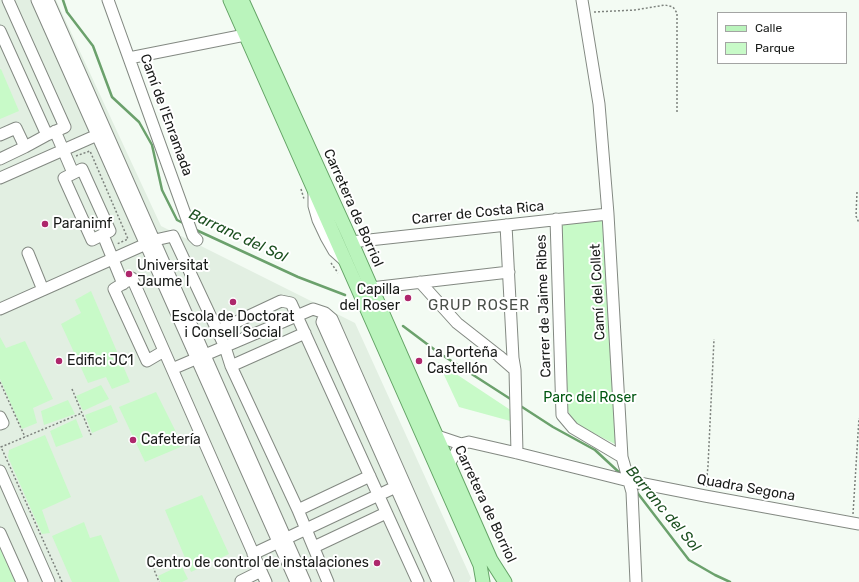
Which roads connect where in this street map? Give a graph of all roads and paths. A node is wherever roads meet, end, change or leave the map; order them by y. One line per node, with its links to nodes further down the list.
1 (8, 0): 13 (street)
2 (37, 0): 14 (street)
3 (48, 0): 14 (street)
4 (108, 0): 11 (street, Camí de l'Enramada)
5 (230, 0): 10 (main road, Carretera de Borriol)
6 (242, 0): 29 (main road, Carretera de Borriol)
7 (582, 0): 8 (street, Camí del Collet)
8 (584, 13): 12 (path); 22 (street, Camí del Collet)
9 (0, 31): 13 (street)
10 (245, 35): 11 (street); 91 (main road, Carretera de Borriol)
11 (128, 58): 27 (street, Camí de l'Enramada)
12 (677, 112)
13 (51, 133): 16 (street); 17 (street)
14 (102, 133): 17 (street); 28 (street)
15 (0, 135): 16 (street)
16 (25, 147): 18 (street)
17 (63, 151): 19 (street); 20 (street)
18 (0, 159)
19 (73, 173): 26 (street); 26 (street)
20 (0, 178)
21 (858, 192): 24 (path)
22 (608, 214): 23 (street, Carrer de Costa Rica); 61 (street, Camí del Collet)
23 (556, 219): 25 (street, Carrer de Costa Rica); 61 (street, Carrer de Jaime Ribes)
24 (859, 222)
25 (506, 225): 29 (street, Carrer de Costa Rica); 32 (street)
26 (103, 235): 31 (street)
27 (197, 240)
28 (150, 242): 31 (street); 39 (street); 45 (street)
29 (351, 242): 35 (main road, Carretera de Borriol)
30 (28, 253): 36 (street)
31 (113, 258): 34 (street); 36 (street)
32 (509, 272): 33 (street); 46 (street)
33 (420, 282): 35 (street); 44 (street)
34 (123, 284): 43 (street); 43 (street)
35 (371, 288): 57 (main road, Carretera de Borriol)
36 (43, 290): 37 (street)
37 (0, 309)
38 (298, 316): 39 (street); 40 (street); 42 (street); 66 (street)
39 (217, 331): 42 (street)
40 (305, 333): 47 (street); 64 (street)
41 (714, 339): 68 (path)
42 (225, 348): 45 (street); 47 (street)
43 (164, 351): 48 (street)
44 (499, 356): 46 (street); 49 (street)
45 (201, 357): 48 (street); 74 (street)
46 (513, 358): 49 (street)
47 (232, 366): 69 (street)
48 (172, 370): 76 (street)
49 (515, 370): 60 (street)
50 (0, 382): 58 (path)
51 (72, 389): 52 (path)
52 (82, 413): 56 (path); 58 (path)
53 (0, 417): 55 (street)
54 (859, 418): 71 (path)
55 (0, 424)
56 (91, 436)
57 (436, 436): 59 (street, Quadra Segona); 62 (main road, Carretera de Borriol)
58 (25, 437): 81 (path)
59 (461, 444): 60 (street, Quadra Segona); 62 (street)
60 (517, 453): 65 (street, Quadra Segona)
61 (622, 457): 65 (street, Camí del Collet)
62 (449, 464): 92 (main road, Carretera de Borriol)
63 (0, 471): 80 (street)
64 (370, 476): 67 (street); 69 (street)
65 (629, 481): 68 (street, Quadra Segona); 93 (street, Camí del Collet)
66 (400, 485): 67 (street); 89 (street); 90 (street)
67 (378, 495): 70 (street); 72 (street)
68 (706, 496): 71 (street, Quadra Segona)
69 (298, 510): 72 (street)
70 (386, 513): 75 (street); 88 (street)
71 (856, 524)
72 (306, 529): 74 (street); 75 (street)
73 (0, 533): 79 (street)
74 (282, 540): 76 (street); 85 (street); 86 (street)
75 (314, 547): 87 (street)
76 (253, 554): 78 (street)
77 (153, 567): 82 (path)
78 (261, 572): 83 (street); 84 (street)
79 (22, 582)
80 (49, 582)
81 (62, 582)
82 (159, 582)
83 (242, 582)
84 (266, 582)
85 (296, 582)
86 (306, 582)
87 (328, 582)
88 (418, 582)
89 (438, 582)
90 (448, 582)
91 (483, 582)
92 (505, 582)
93 (636, 582)

